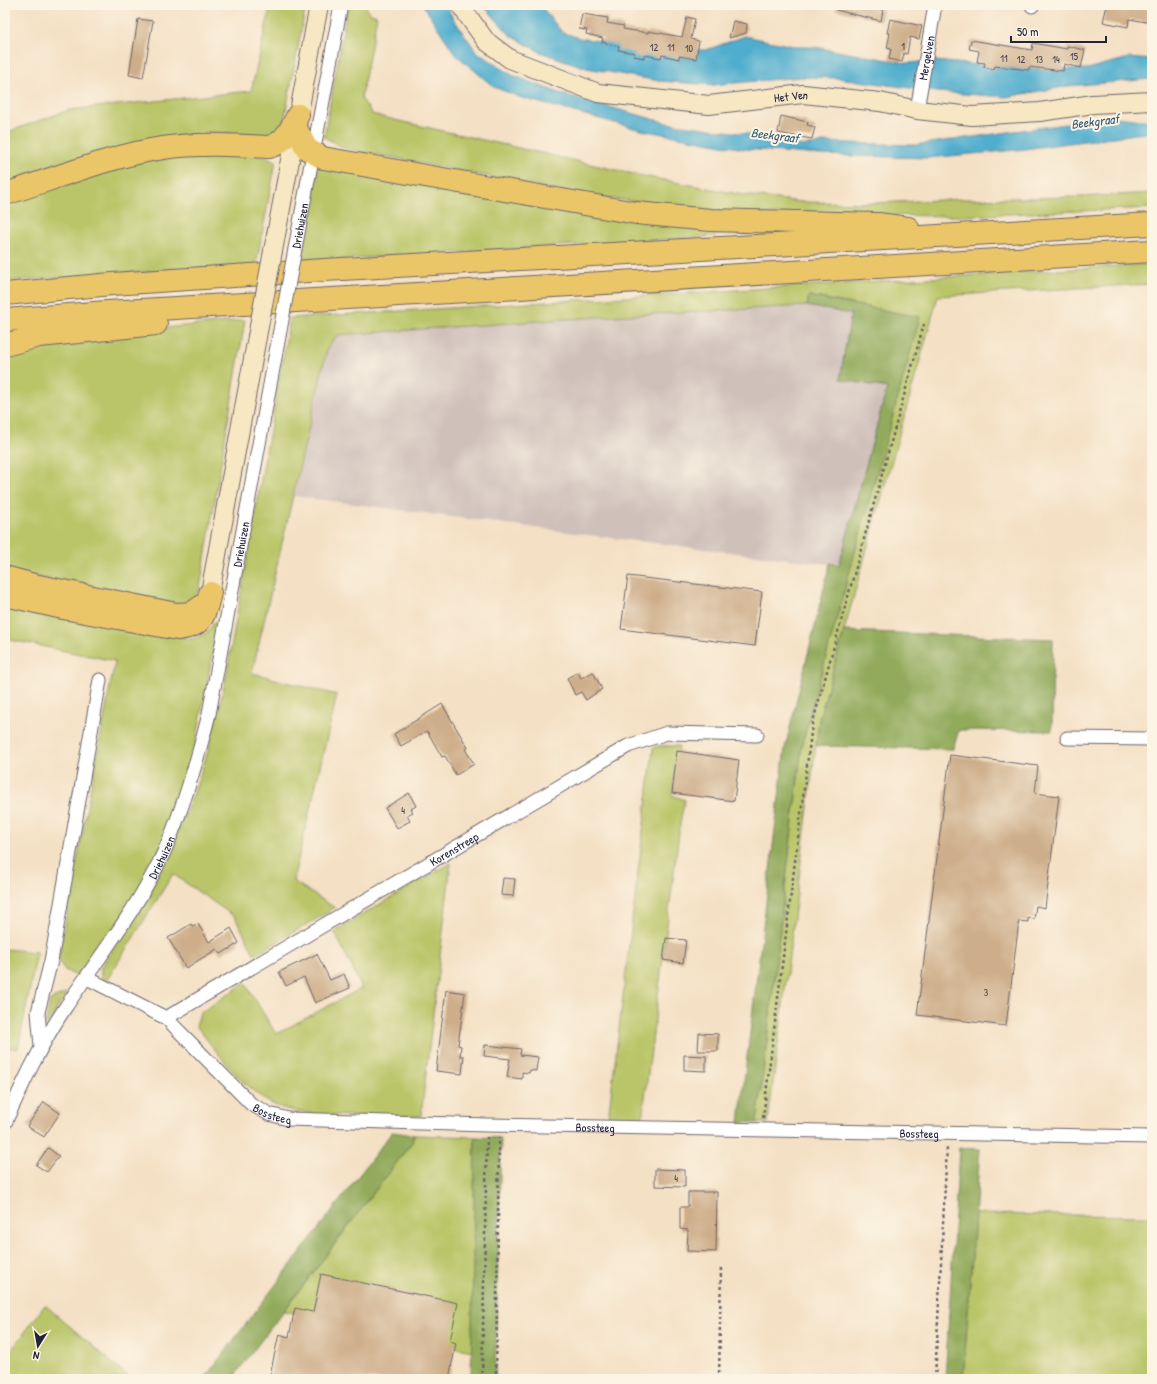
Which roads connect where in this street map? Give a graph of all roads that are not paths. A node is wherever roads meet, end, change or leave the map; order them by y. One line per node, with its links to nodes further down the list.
1 (319, 5): 7 (street, Driehuizen)
2 (341, 5): 8 (street, Driehuizen)
3 (460, 5): 5 (street, Het Ven)
4 (936, 5): 5 (street, Mergelven)
5 (918, 102): 6 (street, Het Ven)
6 (1152, 102)
7 (297, 122): 8 (highway); 9 (highway); 18 (street, Driehuizen, bridge)
8 (314, 154): 11 (highway); 24 (street, Driehuizen, bridge)
9 (5, 194)
10 (1152, 224): 11 (highway)
11 (960, 235): 13 (highway)
12 (1152, 251): 14 (highway)
13 (5, 294)
14 (308, 301): 15 (highway); 16 (highway)
15 (5, 320)
16 (5, 345)
17 (5, 577): 18 (highway)
18 (210, 593): 19 (highway)
19 (5, 595)
20 (100, 680): 26 (street)
21 (757, 735): 25 (street, Korenstreep)
22 (1067, 738): 23 (street)
23 (1152, 739)
24 (87, 978): 25 (street, Bossteeg); 26 (street, Driehuizen)
25 (166, 1018): 28 (street, Bossteeg)
26 (41, 1046): 27 (street, Driehuizen)
27 (5, 1123)
28 (1152, 1137)

